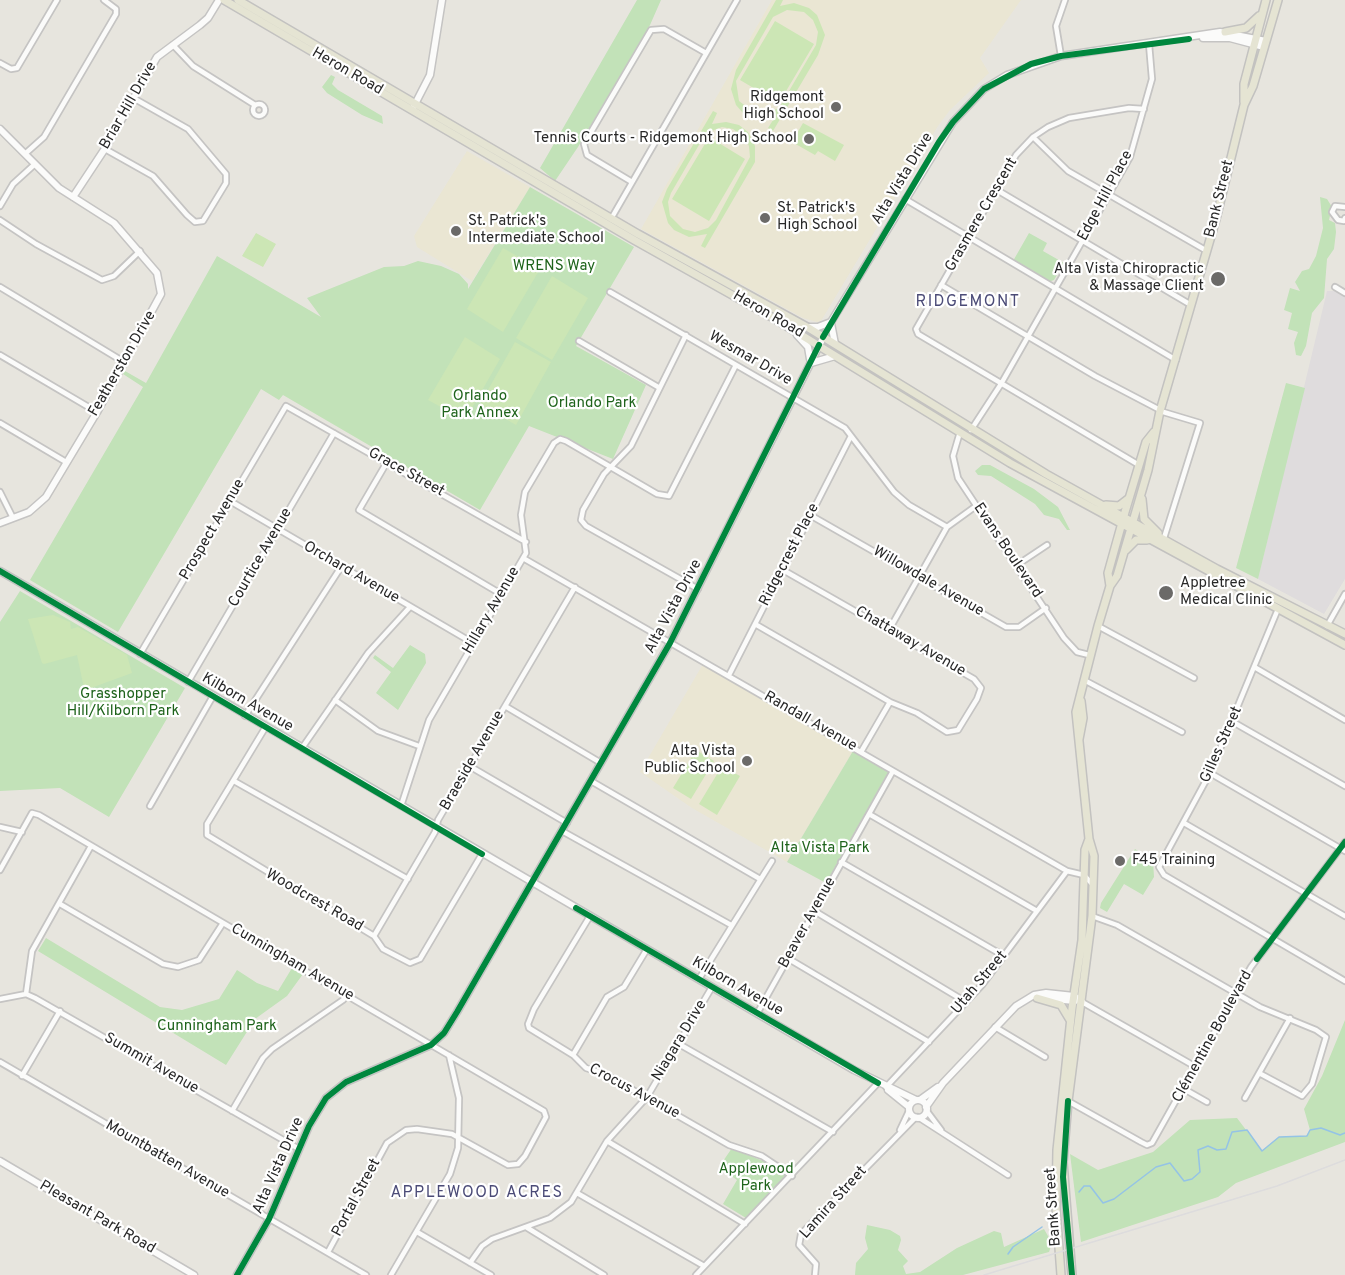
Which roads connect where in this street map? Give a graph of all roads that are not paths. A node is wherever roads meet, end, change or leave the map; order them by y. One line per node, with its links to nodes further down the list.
1 (57, 0): 20 (street)
2 (104, 0): 29 (street)
3 (219, 0): 17 (street, Briar Hill Drive)
4 (224, 0): 14 (main road, Heron Road)
5 (238, 0): 14 (main road, Heron Road)
6 (442, 0): 24 (street)
7 (737, 0): 18 (street)
8 (1065, 0): 19 (street)
9 (1278, 0): 16 (main road, Bank Street)
10 (1266, 1): 11 (main road); 13 (main road, Bank Street)
11 (1225, 32): 12 (street, Alta Vista Drive); 13 (street, Alta Vista Drive)
12 (1189, 39): 13 (street, Alta Vista Drive); 15 (street, Alta Vista Drive)
13 (1255, 41): 16 (street, Alta Vista Drive); 23 (main road, Bank Street)
14 (304, 43): 24 (main road, Heron Road)
15 (1149, 44): 19 (street, Alta Vista Drive); 25 (street, Edge Hill Place)
16 (1265, 44): 23 (main road, Bank Street)
17 (173, 45): 21 (street, Briar Hill Drive); 22 (street)
18 (706, 53): 31 (street); 31 (street)
19 (1060, 56): 35 (street, Alta Vista Drive)
20 (0, 63)
21 (135, 99): 28 (street, Briar Hill Drive); 28 (street)
22 (255, 105)
23 (1245, 105): 44 (main road, Bank Street)
24 (413, 106): 40 (main road, Heron Road)
25 (1144, 109): 27 (street, Grasmere Crescent); 33 (street, Edge Hill Place)
26 (0, 129): 29 (street, Featherston Drive)
27 (1033, 138): 32 (street, Grasmere Crescent); 33 (street)
28 (105, 149): 34 (street, Briar Hill Drive)
29 (26, 153): 30 (street, Featherston Drive)
30 (35, 164): 34 (street, Featherston Drive); 36 (street)
31 (632, 182): 40 (street)
32 (997, 190): 41 (street, Grasmere Crescent); 42 (street)
33 (1109, 194): 42 (street, Edge Hill Place); 44 (street)
34 (73, 197): 43 (street, Featherston Drive)
35 (904, 199): 41 (street); 53 (street, Alta Vista Drive)
36 (0, 206)
37 (1345, 207): 38 (street)
38 (1345, 218)
39 (0, 219): 43 (street)
40 (610, 221): 52 (main road, Heron Road); 54 (main road, Heron Road)
41 (968, 237): 45 (street, Grasmere Crescent); 48 (street)
42 (1081, 241): 48 (street, Edge Hill Place); 51 (street)
43 (140, 251): 64 (street, Featherston Drive)
44 (1207, 251): 51 (main road, Bank Street)
45 (941, 285): 56 (street); 67 (street, Grasmere Crescent)
46 (0, 287): 64 (street)
47 (1335, 287): 50 (street)
48 (1054, 289): 56 (street, Edge Hill Place); 63 (street)
49 (609, 292): 55 (street, Wesmar Drive)
50 (1345, 294)
51 (1191, 305): 63 (main road, Bank Street)
52 (775, 319): 60 (main road, Heron Road); 65 (street)
53 (831, 322): 54 (street); 57 (street, Alta Vista Drive); 59 (street)
54 (807, 327): 57 (main road, Heron Road)
55 (686, 335): 66 (street, Wesmar Drive); 68 (street)
56 (1027, 336): 67 (street, Edge Hill Place); 71 (street)
57 (823, 337): 59 (main road, Heron Road); 60 (street, Alta Vista Drive)
58 (579, 340): 68 (street)
59 (835, 344): 74 (main road, Heron Road)
60 (819, 345): 62 (main road, Heron Road); 65 (street, Alta Vista Drive)
61 (0, 355): 72 (street)
62 (836, 356): 65 (street); 75 (main road, Heron Road)
63 (1176, 360): 71 (main road, Bank Street)
64 (124, 362): 72 (street, Featherston Drive)
65 (810, 363): 69 (street, Alta Vista Drive)
66 (736, 365): 69 (street, Wesmar Drive); 82 (street)
67 (1000, 384): 74 (street, Edge Hill Place); 81 (street)
68 (658, 387): 82 (street)
69 (792, 398): 78 (street, Wesmar Drive); 110 (street, Alta Vista Drive)
70 (286, 406): 77 (street, Grace Street); 86 (street, Prospect Avenue)
71 (1160, 410): 76 (main road, Bank Street); 97 (street)
72 (97, 412): 79 (street, Featherston Drive)
73 (0, 423): 79 (street)
74 (971, 430): 87 (main road, Heron Road)
75 (960, 432): 88 (street, Evans Boulevard); 93 (main road, Heron Road)
76 (1154, 432): 81 (main road, Bank Street); 83 (main road, Bank Street)
77 (334, 434): 80 (street, Grace Street); 96 (street, Courtice Avenue)
78 (851, 436): 89 (street, Ridgecrest Place); 95 (street, Wesmar Drive)
79 (66, 462): 91 (street, Featherston Drive)
80 (387, 462): 99 (street, Grace Street); 111 (street)
81 (1139, 465): 85 (main road, Bank Street)
82 (612, 467): 99 (street, Hillary Avenue); 110 (street)
83 (1143, 489): 94 (main road, Bank Street); 97 (main road)
84 (0, 492): 91 (street)
85 (1130, 497): 87 (main road); 90 (main road, Bank Street)
86 (230, 501): 96 (street, Orchard Avenue); 125 (street, Prospect Avenue)
87 (1094, 501): 90 (main road, Heron Road)
88 (976, 506): 95 (street); 103 (street, Evans Boulevard)
89 (810, 515): 105 (street, Ridgecrest Place); 107 (street, Willowdale Avenue)
90 (1124, 518): 93 (main road, Bank Street); 94 (main road, Heron Road)
91 (13, 519): 92 (street, Featherston Drive)
92 (0, 523)
93 (1121, 526): 94 (main road, Heron Road); 108 (main road, Bank Street)
94 (1131, 526): 97 (main road, Heron Road); 98 (main road, Heron Road); 101 (main road, Bank Street)
95 (947, 527): 107 (street)
96 (277, 529): 104 (street, Orchard Avenue); 131 (street, Courtice Avenue)
97 (1164, 538): 117 (main road, Heron Road)
98 (1150, 541): 101 (main road); 115 (main road, Heron Road)
99 (526, 542): 102 (street, Hillary Avenue)
100 (1047, 545): 103 (street)
101 (1123, 554): 108 (main road, Bank Street)
102 (523, 558): 109 (street, Randall Avenue); 111 (street, Hillary Avenue)
103 (1017, 565): 114 (street, Evans Boulevard)
104 (341, 567): 113 (street, Orchard Avenue); 136 (street)
105 (783, 570): 116 (street, Ridgecrest Place); 119 (street, Chattaway Avenue)
106 (0, 571): 125 (street, Kilborn Avenue)
107 (919, 577): 114 (street, Willowdale Avenue); 119 (street)
108 (1110, 586): 118 (main road, Bank Street)
109 (575, 587): 123 (street, Randall Avenue); 135 (street, Braeside Avenue)
110 (698, 589): 123 (street, Alta Vista Drive)
111 (501, 594): 122 (street, Hillary Avenue)
112 (1345, 594): 117 (street)
113 (410, 607): 122 (street, Orchard Avenue); 133 (street)
114 (1046, 609): 126 (street, Evans Boulevard)
115 (1278, 609): 120 (main road, Heron Road); 127 (street, Gilles Street)
116 (755, 624): 128 (street, Ridgecrest Place); 134 (street)
117 (1328, 625): 120 (street); 121 (main road, Heron Road)
118 (1098, 626): 126 (main road, Bank Street); 129 (street)
119 (889, 630): 134 (street, Chattaway Avenue)
120 (1323, 633): 124 (main road, Heron Road)
121 (1345, 634)
122 (473, 643): 141 (street, Hillary Avenue)
123 (670, 643): 128 (street, Randall Avenue); 144 (street, Alta Vista Drive)
124 (1345, 645)
125 (140, 654): 131 (street, Kilborn Avenue)
126 (1089, 655): 130 (main road, Bank Street)
127 (1256, 668): 137 (street); 138 (street, Gilles Street)
128 (729, 675): 143 (street, Randall Avenue)
129 (1194, 678)
130 (1083, 680): 140 (street); 160 (main road, Bank Street)
131 (188, 682): 132 (street, Kilborn Avenue)
132 (213, 696): 136 (street, Kilborn Avenue); 151 (street)
133 (335, 700): 141 (street); 142 (street)
134 (890, 702): 143 (street)
135 (505, 706): 144 (street); 145 (street, Braeside Avenue)
136 (245, 716): 139 (street, Kilborn Avenue)
137 (1345, 720)
138 (1233, 722): 147 (street, Gilles Street); 150 (street)
139 (265, 728): 142 (street, Kilborn Avenue); 148 (street, Woodcrest Road)
140 (1182, 732)
141 (419, 746): 152 (street, Hillary Avenue)
142 (302, 748): 152 (street, Kilborn Avenue)
143 (861, 752): 146 (street, Randall Avenue)
144 (601, 764): 149 (street, Alta Vista Drive)
145 (471, 767): 154 (street); 157 (street, Braeside Avenue)
146 (893, 771): 153 (street, Beaver Avenue); 168 (street, Randall Avenue)
147 (1210, 773): 155 (street, Gilles Street); 163 (street)
148 (234, 781): 170 (street); 183 (street, Woodcrest Road)
149 (591, 781): 154 (street, Alta Vista Drive); 171 (street)
150 (1345, 786)
151 (150, 806)
152 (401, 806): 157 (street, Kilborn Avenue)
153 (869, 814): 166 (street, Beaver Avenue); 176 (street)
154 (567, 823): 158 (street, Alta Vista Drive)
155 (1184, 823): 174 (street); 184 (street, Gilles Street)
156 (0, 827): 159 (street)
157 (436, 828): 164 (street, Kilborn Avenue); 170 (street, Braeside Avenue)
158 (562, 831): 172 (street, Alta Vista Drive); 182 (street)
159 (22, 832): 162 (street, Cunningham Avenue); 167 (street)
160 (1089, 839): 169 (main road, Bank Street); 173 (main road, Bank Street)
161 (1345, 842): 163 (street, Clémentine Boulevard)
162 (91, 846): 175 (street); 181 (street, Cunningham Avenue)
163 (1343, 849): 174 (street, Clémentine Boulevard)
164 (482, 854): 172 (street, Kilborn Avenue); 183 (street, Woodcrest Road)
165 (771, 861): 171 (street)
166 (841, 862): 177 (street, Beaver Avenue); 186 (street)
167 (0, 870)
168 (1067, 871): 169 (street, Randall Avenue); 176 (street, Utah Street)
169 (1084, 875): 173 (street); 196 (main road, Bank Street)
170 (408, 879): 183 (street, Braeside Avenue)
171 (760, 879): 182 (street)
172 (532, 883): 178 (street, Kilborn Avenue); 206 (street, Alta Vista Drive)
173 (1094, 888): 179 (main road, Bank Street)
174 (1306, 894): 180 (street); 184 (street, Clémentine Boulevard)
175 (60, 904): 181 (street); 191 (street)
176 (1037, 911): 186 (street, Utah Street)
177 (816, 912): 187 (street, Beaver Avenue); 197 (street)
178 (590, 916): 185 (street, Kilborn Avenue); 208 (street, Crocus Avenue)
179 (1092, 916): 193 (street); 198 (main road, Bank Street)
180 (1345, 916)
181 (224, 922): 192 (street, Cunningham Avenue)
182 (731, 926): 188 (street)
183 (374, 936)
184 (1272, 937): 189 (street); 193 (street, Clémentine Boulevard)
185 (647, 949): 188 (street, Kilborn Avenue); 208 (street)
186 (1004, 956): 197 (street, Utah Street)
187 (789, 959): 200 (street, Beaver Avenue); 204 (street)
188 (699, 979): 190 (street, Kilborn Avenue)
189 (1345, 981)
190 (712, 987): 200 (street, Kilborn Avenue); 205 (street, Niagara Drive)
191 (26, 994): 195 (street); 199 (street, Summit Avenue)
192 (347, 995): 206 (street, Cunningham Avenue); 225 (street)
193 (1237, 995): 201 (street); 211 (street, Clémentine Boulevard)
194 (1033, 998): 196 (street); 202 (main road); 203 (street)
195 (0, 999)
196 (1073, 999): 198 (street); 202 (main road, Bank Street)
197 (966, 1002): 204 (street, Utah Street)
198 (1082, 1002): 211 (street); 221 (main road, Bank Street)
199 (60, 1011): 213 (street); 225 (street, Summit Avenue)
200 (758, 1012): 214 (street, Kilborn Avenue)
201 (1290, 1018): 212 (street); 212 (street)
202 (1071, 1020): 253 (main road, Bank Street)
203 (996, 1028): 209 (street); 215 (street)
204 (929, 1042): 216 (street, Utah Street)
205 (679, 1044): 218 (street, Niagara Drive); 227 (street)
206 (431, 1045): 207 (street, Cunningham Avenue); 232 (street, Alta Vista Drive)
207 (449, 1055): 230 (street); 234 (street, Cunningham Avenue)
208 (573, 1055): 218 (street, Crocus Avenue)
209 (1045, 1057)
210 (0, 1062): 213 (street, Mountbatten Avenue)
211 (1196, 1067): 217 (street, Clémentine Boulevard)
212 (1259, 1073): 219 (street)
213 (22, 1076): 238 (street, Mountbatten Avenue)
214 (878, 1083): 216 (street, Kilborn Avenue); 227 (street)
215 (943, 1083): 220 (street); 224 (street)
216 (886, 1088): 220 (street, Kilborn Avenue); 223 (street, Kilborn Avenue)
217 (1184, 1089): 221 (street, Clémentine Boulevard); 222 (street)
218 (646, 1097): 231 (street, Niagara Drive); 236 (street, Crocus Avenue)
219 (1245, 1098)
220 (918, 1100): 223 (street); 224 (street)
221 (1068, 1101): 254 (main road, Bank Street)
222 (1207, 1102)
223 (909, 1109): 226 (street, Kilborn Avenue); 229 (street, Lamira Street)
224 (926, 1109): 226 (street); 228 (street)
225 (232, 1111): 232 (street, Summit Avenue)
226 (917, 1117): 228 (street); 229 (street, Lamira Street)
227 (833, 1132): 236 (street)
228 (943, 1132): 235 (street)
229 (897, 1135): 252 (street, Lamira Street)
230 (459, 1138): 234 (street, Portal Street); 241 (street); 242 (street, Portal Street)
231 (607, 1141): 237 (street, Niagara Drive); 239 (street)
232 (299, 1149): 238 (street, Alta Vista Drive)
233 (0, 1161): 245 (street, Pleasant Park Road)
234 (518, 1164)
235 (1008, 1175)
236 (792, 1176): 239 (street)
237 (577, 1193): 240 (street, Niagara Drive); 244 (street)
238 (269, 1219): 242 (street, Mountbatten Avenue); 246 (street, Alta Vista Drive)
239 (745, 1224): 244 (street)
240 (526, 1227): 243 (street, Niagara Drive); 250 (street)
241 (417, 1232): 243 (street); 248 (street)
242 (328, 1252): 247 (street, Mountbatten Avenue)
243 (470, 1263): 249 (street)
244 (704, 1266): 251 (street)
245 (194, 1275)
246 (237, 1275)
247 (366, 1275)
248 (391, 1275)
249 (491, 1275)
250 (604, 1275)
251 (696, 1275)
252 (815, 1275)
253 (1061, 1275)
254 (1072, 1275)

